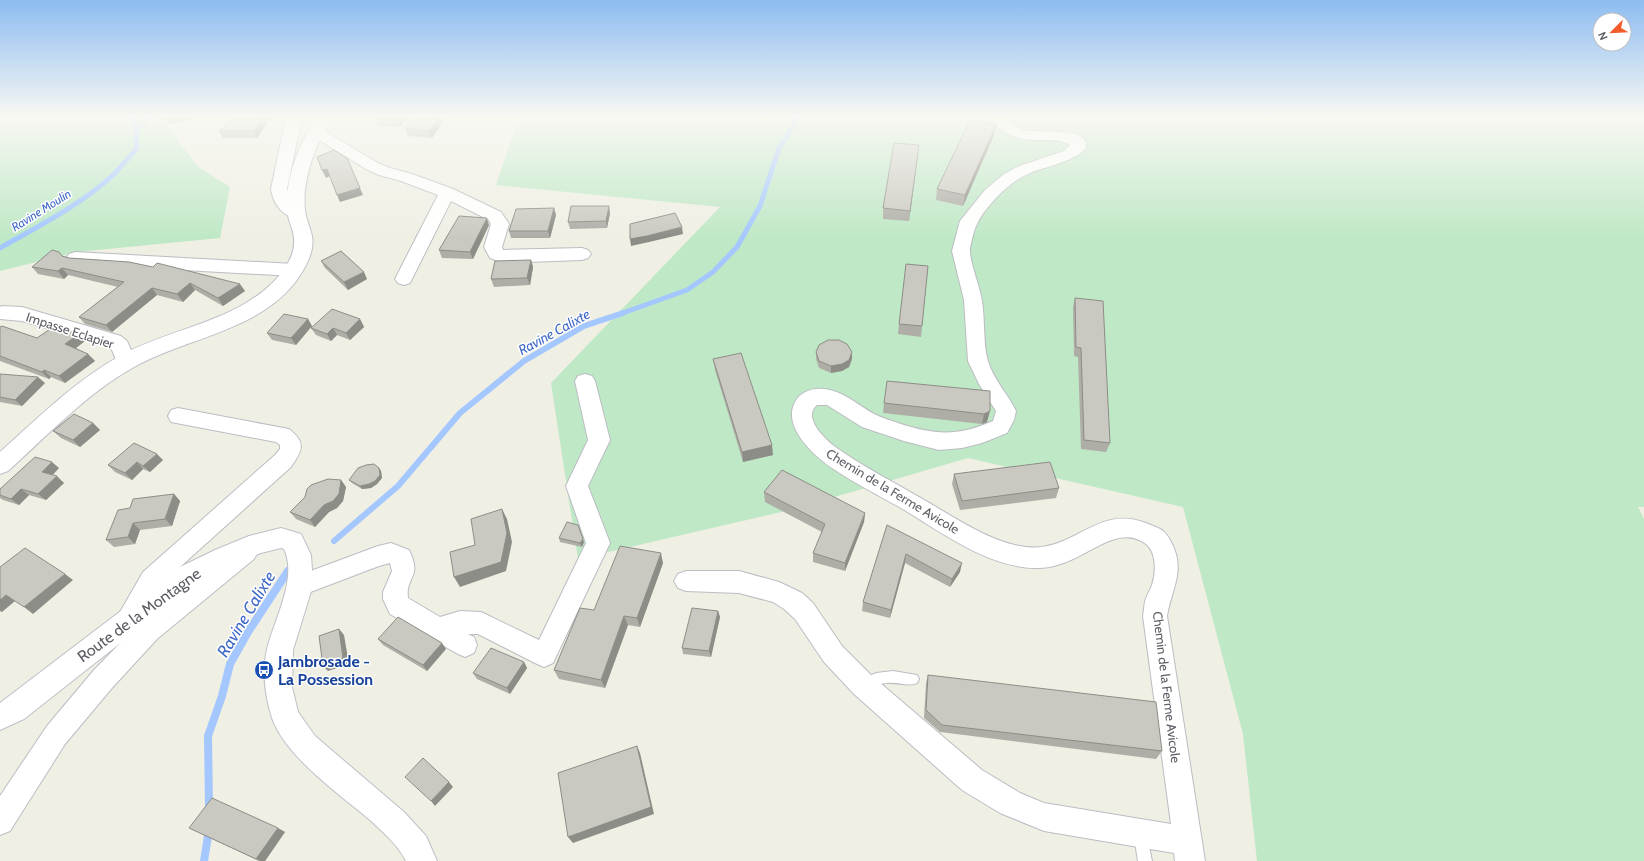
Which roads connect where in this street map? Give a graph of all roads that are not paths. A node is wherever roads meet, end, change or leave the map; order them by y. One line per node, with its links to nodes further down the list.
1 (285, 157): 6 (street)
2 (305, 157): 6 (main road)
3 (357, 157): 5 (street)
4 (1060, 157): 27 (street, Chemin de la Ferme Avicole)
5 (447, 193): 7 (street); 10 (street)
6 (296, 213): 9 (main road)
7 (582, 254)
8 (75, 258): 9 (street)
9 (294, 270): 12 (main road)
10 (404, 279)
11 (2, 313): 12 (street, Impasse Eclapier)
12 (126, 362): 15 (main road)
13 (585, 381): 20 (street)
14 (178, 416): 19 (street)
15 (0, 465)
16 (258, 543): 18 (main road, Route de la Montagne); 19 (main road, Route de la Montagne); 25 (street)
17 (686, 581): 23 (street, Chemin de la Ferme Avicole)
18 (300, 585): 20 (street); 28 (main road, Route de la Montagne)
19 (126, 623): 24 (main road, Route de la Montagne)
20 (438, 629): 21 (street)
21 (465, 645)
22 (912, 679): 23 (lane)
23 (863, 685): 26 (street, Chemin de la Ferme Avicole)
24 (0, 717)
25 (0, 821)
26 (1141, 834): 27 (street, Chemin de la Ferme Avicole); 29 (lane)
27 (1189, 851)
28 (422, 861)
29 (1145, 861)

